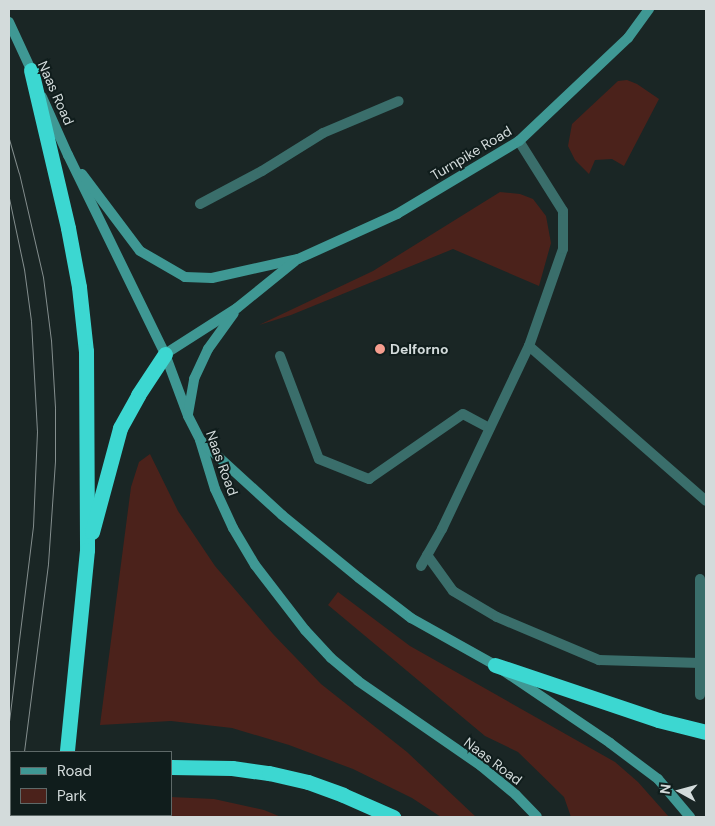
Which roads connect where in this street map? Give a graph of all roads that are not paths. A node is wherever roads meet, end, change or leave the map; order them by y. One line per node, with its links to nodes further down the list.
1 (649, 9): 5 (main road, Turnpike Road)
2 (9, 22): 3 (main road, Naas Road)
3 (31, 70): 6 (main road, Naas Road); 17 (highway)
4 (399, 102): 7 (street)
5 (519, 141): 8 (main road, Turnpike Road); 10 (street)
6 (68, 156): 8 (main road); 11 (main road, Naas Road)
7 (200, 204)
8 (298, 259): 9 (main road)
9 (237, 308): 11 (main road); 13 (main road)
10 (529, 346): 14 (street); 16 (street)
11 (165, 354): 13 (main road, Naas Road); 17 (highway)
12 (280, 356): 14 (street)
13 (188, 416): 15 (main road, Naas Road)
14 (489, 428): 18 (street)
15 (200, 440): 22 (main road); 28 (main road, Naas Road)
16 (706, 501)
17 (87, 550): 25 (highway)
18 (427, 555): 19 (street); 21 (street)
19 (421, 566)
20 (700, 579): 21 (street)
21 (700, 663): 23 (street)
22 (495, 665): 24 (highway); 29 (main road)
23 (700, 695)
24 (706, 732)
25 (67, 751)
26 (172, 767): 27 (highway)
27 (393, 817)
28 (537, 817)
29 (690, 817)

